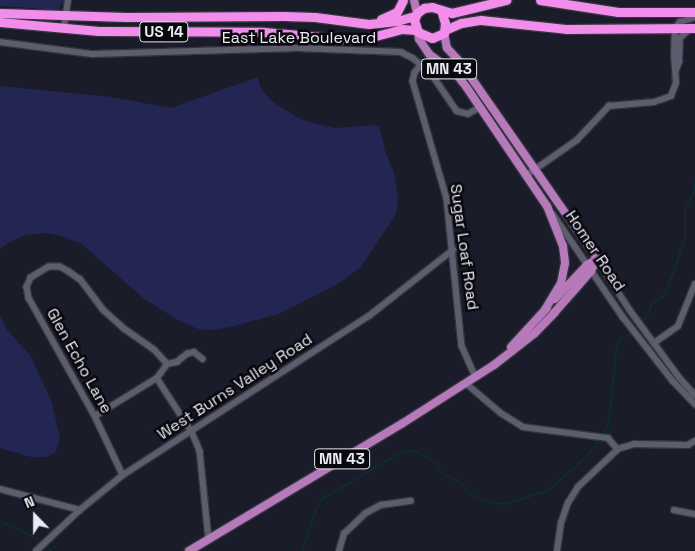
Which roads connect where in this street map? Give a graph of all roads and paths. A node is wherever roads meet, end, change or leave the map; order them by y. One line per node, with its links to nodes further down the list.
1 (68, 0): 10 (street)
2 (403, 0): 13 (highway)
3 (414, 0): 9 (main road)
4 (506, 0): 6 (highway, US 14)
5 (540, 0): 7 (highway)
6 (437, 6): 9 (highway, US 14); 18 (highway)
7 (695, 12)
8 (0, 13): 10 (highway, US 14)
9 (416, 14): 13 (highway, US 14); 17 (highway)
10 (65, 16): 13 (highway, US 14); 14 (street)
11 (695, 17): 15 (street)
12 (0, 22): 14 (highway, US 14)
13 (355, 23)
14 (64, 28): 17 (highway, US 14)
15 (675, 28): 16 (highway, US 14); 18 (highway, US 14); 21 (street)
16 (693, 28): 21 (street)
17 (417, 31): 18 (highway, US 14); 22 (main road, MN 43)
18 (445, 31): 23 (main road, Homer Road / MN 43)
19 (0, 42): 20 (street, East Lake Boulevard)
20 (422, 64): 22 (street, East Lake Boulevard); 26 (street, Sugar Loaf Road)
21 (676, 70): 23 (street)
22 (480, 108): 24 (main road, Homer Road / MN 43)
23 (535, 170): 24 (street); 27 (main road, Homer Road / MN 43)
24 (527, 175): 25 (main road, Homer Road / MN 43)
25 (547, 206): 28 (street, Homer Road); 30 (main road, MN 43)
26 (453, 250): 35 (street, Sugar Loaf Road); 41 (street, West Burns Valley Road)
27 (597, 259): 28 (main road, MN 43); 31 (street, Homer Road)
28 (589, 268): 30 (main road, MN 43); 34 (main road, MN 43); 39 (street, Homer Road)
29 (695, 284): 31 (street)
30 (545, 310): 34 (main road, MN 43)
31 (654, 343): 38 (street, Homer Road)
32 (202, 359): 33 (street)
33 (167, 364): 36 (street); 40 (street, Glen Echo Lane)
34 (494, 365): 35 (main road, MN 43)
35 (476, 377): 37 (main road, MN 43)
36 (157, 378): 40 (street); 41 (street)
37 (466, 384): 43 (street); 50 (main road, MN 43)
38 (695, 395)
39 (695, 404)
40 (94, 416): 44 (street, Glen Echo Lane)
41 (192, 432): 44 (street, West Burns Valley Road); 50 (street)
42 (695, 441): 43 (street)
43 (618, 449): 54 (street)
44 (123, 475): 47 (street, West Burns Valley Road)
45 (0, 489): 47 (street)
46 (412, 501): 53 (street)
47 (80, 510): 51 (street, West Burns Valley Road)
48 (674, 510): 49 (street)
49 (695, 514)
50 (209, 539): 52 (main road, MN 43)
51 (36, 551)
52 (189, 551)
53 (339, 551)
54 (558, 551)

